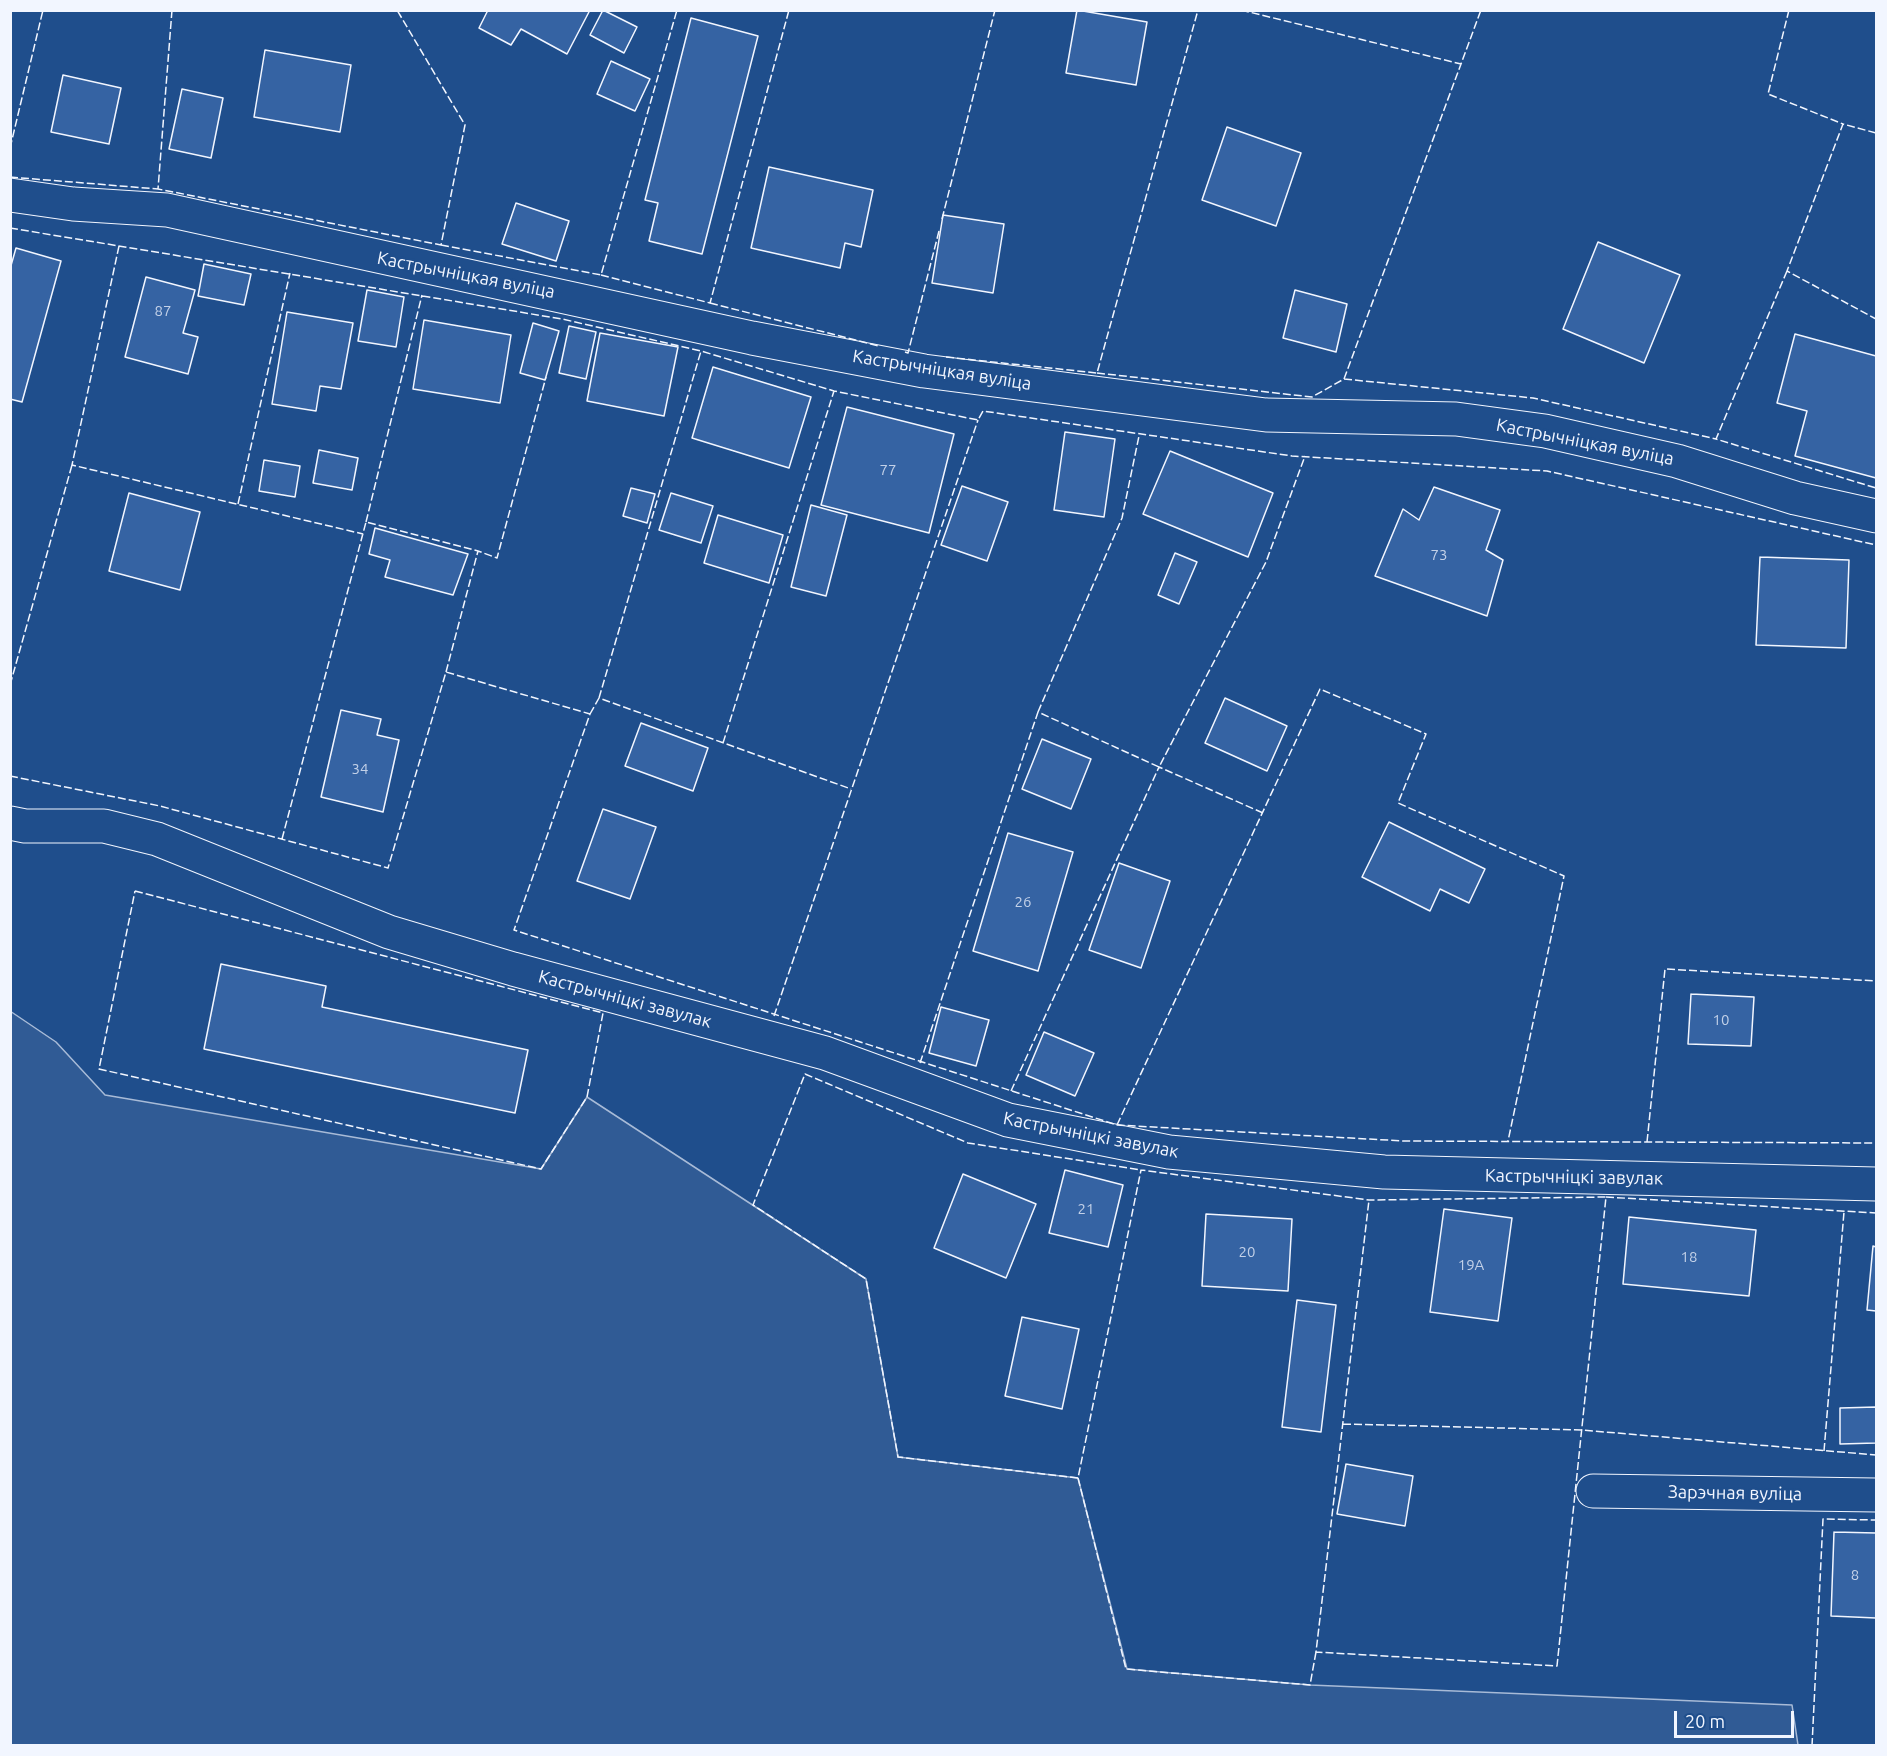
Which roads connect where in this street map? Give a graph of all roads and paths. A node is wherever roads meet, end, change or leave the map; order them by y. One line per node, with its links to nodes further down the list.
1 (10, 195): 2 (street, Кастрычніцкая вуліца)
2 (1876, 516)
3 (10, 823): 4 (street, Кастрычніцкі завулак)
4 (1876, 1184)
5 (1593, 1491): 6 (street, Зарэчная вуліца)
6 (1876, 1495)

